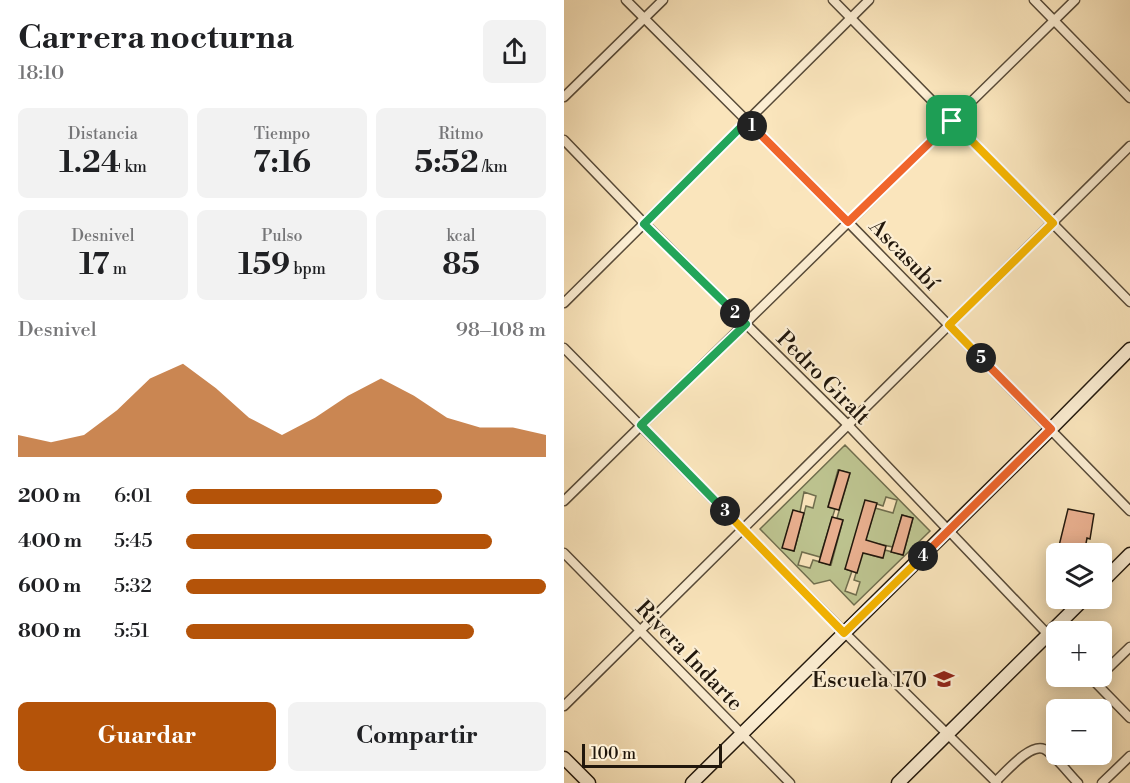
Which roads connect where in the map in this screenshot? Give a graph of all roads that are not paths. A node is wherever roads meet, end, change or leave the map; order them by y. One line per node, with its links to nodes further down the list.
1 (626, 0): 8 (street, Ascasubí)
2 (663, 0): 8 (street)
3 (833, 0): 7 (street)
4 (869, 0): 7 (street)
5 (1034, 0): 9 (street)
6 (1075, 0): 9 (street)
7 (851, 18): 12 (street); 13 (street)
8 (644, 19): 10 (street); 12 (street, Ascasubí)
9 (1054, 20): 11 (street); 13 (street)
10 (564, 97)
11 (1130, 98)
12 (748, 121): 16 (street, Ascasubí); 18 (street)
13 (952, 121): 16 (street); 17 (street)
14 (564, 140): 18 (street, Pedro Giralt)
15 (1130, 146): 17 (street)
16 (848, 222): 21 (street); 22 (street, Ascasubí)
17 (1053, 223): 20 (street); 22 (street)
18 (644, 224): 19 (street); 21 (street, Pedro Giralt)
19 (564, 303)
20 (1130, 303)
21 (746, 324): 25 (street); 26 (street, Pedro Giralt)
22 (949, 325): 26 (street); 27 (street, Ascasubí)
23 (564, 348): 25 (street)
24 (1130, 348): 27 (street)
25 (641, 425): 28 (street); 30 (street)
26 (848, 425): 30 (street); 31 (street, Pedro Giralt)
27 (1051, 429): 29 (street, Ascasubí); 31 (street)
28 (564, 501)
29 (1130, 511)
30 (743, 529): 37 (street); 38 (street)
31 (949, 530): 38 (street); 39 (street, Pedro Giralt)
32 (564, 553): 37 (street, Rivera Indarte)
33 (1130, 554): 34 (street)
34 (1112, 572)
35 (1076, 609): 36 (street)
36 (1066, 621)
37 (640, 630): 44 (street); 46 (street, Rivera Indarte)
38 (844, 633): 46 (street); 47 (street)
39 (1046, 633)
40 (1046, 645): 47 (street)
41 (1130, 647): 42 (street)
42 (1112, 663)
43 (1104, 687): 45 (street)
44 (564, 706)
45 (1130, 718)
46 (742, 734): 52 (street); 53 (street, Rivera Indarte)
47 (949, 735): 50 (street); 54 (street)
48 (1130, 756): 56 (street)
49 (564, 758): 51 (street)
50 (996, 782): 55 (street)
51 (589, 783)
52 (692, 783)
53 (790, 783)
54 (898, 783)
55 (1078, 783)
56 (1102, 783)

